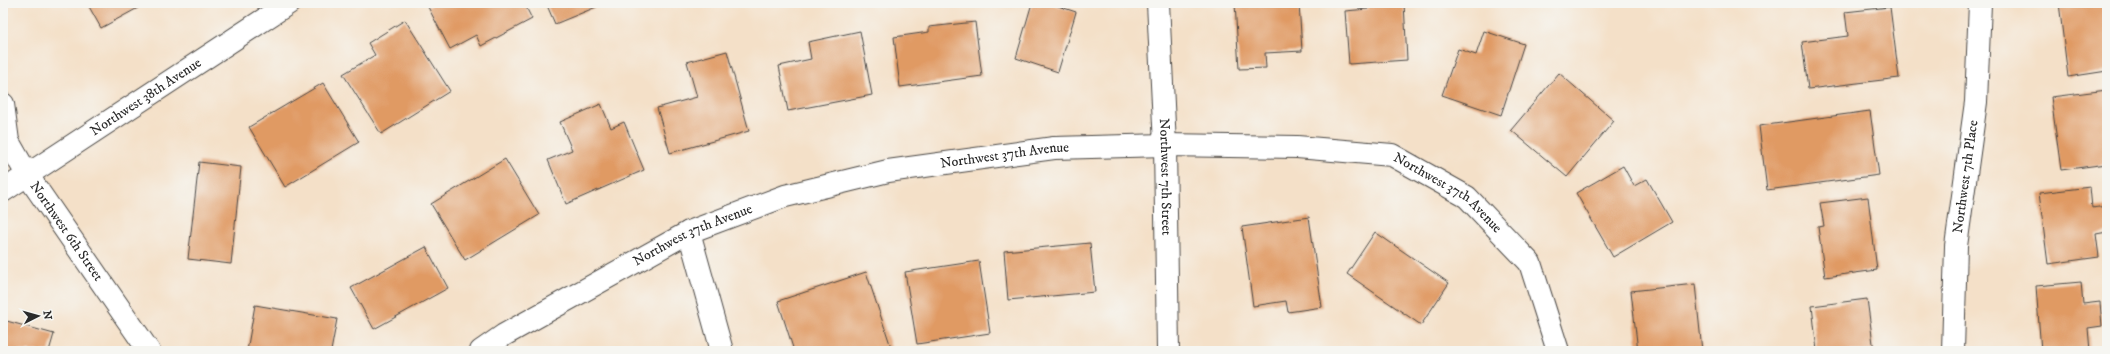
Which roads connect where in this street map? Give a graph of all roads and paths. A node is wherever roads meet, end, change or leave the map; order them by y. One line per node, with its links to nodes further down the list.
1 (289, 3): 6 (street, Northwest 38th Avenue)
2 (1158, 3): 5 (street, Northwest 7th Street)
3 (1980, 3): 14 (street, Northwest 7th Place)
4 (3, 104): 6 (street, Northwest 6th Street)
5 (1165, 144): 8 (street, Northwest 37th Avenue); 12 (street, Northwest 7th Street); 13 (street, Northwest 37th Avenue)
6 (28, 176): 7 (street, Northwest 38th Avenue); 9 (street, Northwest 6th Street)
7 (3, 191)
8 (689, 232): 10 (street, Northwest 37th Avenue); 11 (street)
9 (149, 351)
10 (481, 351)
11 (722, 351)
12 (1168, 351)
13 (1558, 351)
14 (1953, 351)

